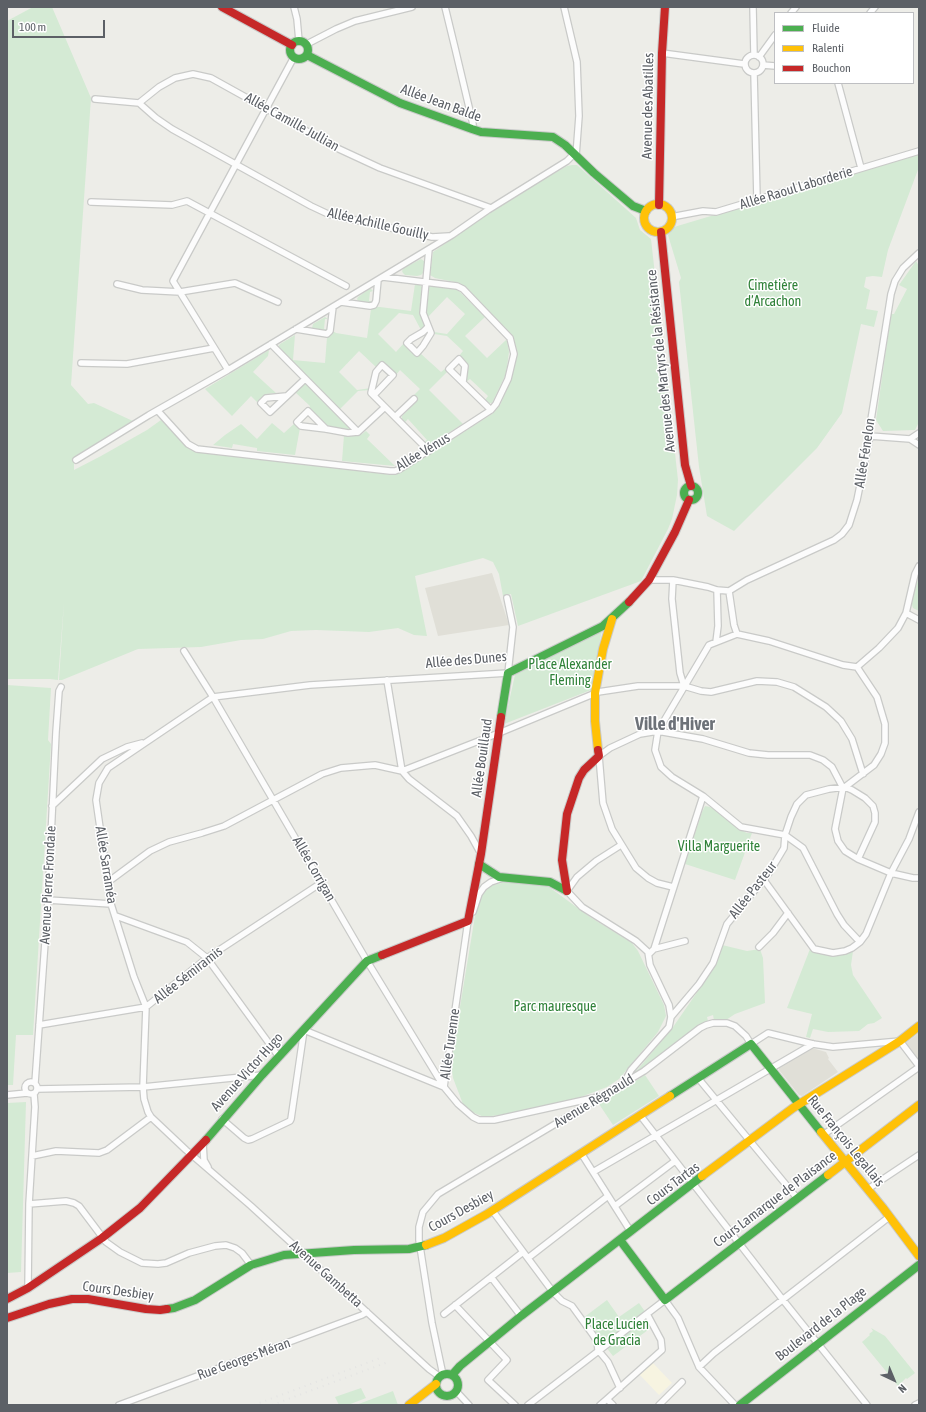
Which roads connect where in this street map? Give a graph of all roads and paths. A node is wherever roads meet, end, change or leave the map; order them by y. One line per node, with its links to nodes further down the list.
1 (222, 7): 9 (street)
2 (294, 7): 9 (street)
3 (412, 7): 9 (street)
4 (445, 7): 22 (street)
5 (564, 7): 24 (street)
6 (665, 7): 10 (street, Avenue des Abatilles)
7 (753, 7): 12 (street)
8 (774, 37): 12 (street)
9 (299, 43): 11 (street); 13 (street)
10 (662, 54): 14 (street); 29 (street, Avenue des Abatilles)
11 (307, 55): 13 (street); 22 (street, Allée Jean Balde)
12 (756, 56): 14 (street); 15 (street)
13 (294, 57): 21 (street)
14 (744, 64): 17 (street)
15 (763, 65): 16 (street); 17 (street)
16 (774, 66)
17 (754, 73): 27 (street)
18 (838, 84): 26 (street)
19 (95, 99): 20 (street)
20 (139, 103): 21 (street, Allée Camille Jullian); 25 (street, Allée Achille Gouilly)
21 (266, 108): 25 (street); 30 (street, Allée Camille Jullian)
22 (472, 129): 24 (street, Allée Jean Balde)
23 (919, 151): 26 (street, Allée Raoul Laborderie)
24 (575, 155): 30 (street); 31 (street, Allée Jean Balde)
25 (236, 165): 32 (street); 35 (street, Allée Achille Gouilly)
26 (861, 168): 27 (street, Allée Raoul Laborderie)
27 (757, 199): 33 (street, Allée Raoul Laborderie)
28 (91, 202): 32 (street)
29 (659, 205): 31 (street); 33 (street)
30 (490, 208): 35 (street)
31 (646, 211): 34 (street)
32 (209, 213): 41 (street); 42 (street)
33 (671, 217): 34 (street)
34 (660, 232): 70 (street, Avenue des Martyrs de la Résistance)
35 (452, 236): 36 (street)
36 (429, 249): 38 (street); 39 (street)
37 (919, 253): 64 (street, Allée Fénelon)
38 (381, 278): 39 (street, Allée Vénus); 44 (street); 44 (street)
39 (426, 281): 46 (street); 58 (street, Allée Vénus)
40 (117, 284): 42 (street)
41 (346, 286)
42 (180, 292): 43 (street); 49 (street)
43 (278, 302)
44 (341, 302): 45 (street)
45 (333, 307): 47 (street); 47 (street)
46 (428, 327): 46 (street)
47 (296, 329): 48 (street)
48 (271, 344): 51 (street); 52 (street)
49 (214, 348): 50 (street); 51 (street)
50 (80, 363)
51 (228, 370): 59 (street)
52 (305, 379): 54 (street); 62 (street)
53 (463, 382): 58 (street)
54 (286, 396)
55 (374, 396): 55 (street); 57 (street)
56 (414, 400): 60 (street)
57 (386, 407): 60 (street); 62 (street)
58 (491, 410): 67 (street, Allée Vénus)
59 (158, 411): 67 (street, Allée Vénus); 68 (street)
60 (395, 417): 67 (street)
61 (326, 428): 61 (street); 62 (street)
62 (358, 432)
63 (919, 433): 65 (street)
64 (870, 436): 65 (street); 73 (street, Allée Fénelon)
65 (910, 439): 66 (street)
66 (919, 445)
67 (429, 450)
68 (76, 460)
69 (919, 566): 75 (street)
70 (649, 580): 71 (street); 76 (street, Allée des Dunes)
71 (673, 580): 72 (street); 84 (street)
72 (717, 590): 73 (street); 79 (street)
73 (729, 591): 78 (street)
74 (507, 598): 82 (street, Allée Bouillaud)
75 (906, 613): 77 (street); 81 (street)
76 (612, 618): 82 (street, Allée des Dunes); 86 (street)
77 (919, 620)
78 (737, 634): 79 (street); 81 (street)
79 (716, 642): 84 (street)
80 (184, 651): 87 (street, Allée Corrigan)
81 (857, 667): 93 (street, Allée Pasteur)
82 (508, 672): 83 (street, Allée des Dunes); 89 (street, Allée Bouillaud)
83 (387, 680): 87 (street, Allée des Dunes); 92 (street)
84 (684, 686): 86 (street); 88 (street); 93 (street)
85 (61, 687): 97 (street, Avenue Pierre Frondaie)
86 (594, 693): 89 (street); 91 (street)
87 (213, 697): 90 (street, Allée Sarraméa); 96 (street, Allée Corrigan)
88 (658, 731): 91 (street); 94 (street); 95 (street)
89 (499, 733): 92 (street); 101 (street, Allée Bouillaud)
90 (145, 742): 97 (street); 109 (street, Allée Sarraméa)
91 (599, 756): 100 (street); 113 (street)
92 (402, 771): 96 (street); 101 (street)
93 (863, 774): 94 (street, Allée Pasteur)
94 (844, 787): 99 (street, Allée Pasteur); 102 (street); 102 (street)
95 (703, 796): 99 (street); 112 (street)
96 (273, 799): 109 (street); 110 (street, Allée Corrigan)
97 (52, 806): 114 (street, Avenue Pierre Frondaie)
98 (919, 812): 104 (street)
99 (785, 835): 108 (street, Allée Pasteur); 120 (street)
100 (621, 845): 112 (street); 113 (street)
101 (481, 854): 103 (street, Allée Bouillaud)
102 (858, 859): 104 (street)
103 (479, 864): 105 (street); 107 (street, Allée Bouillaud)
104 (891, 873): 106 (street); 120 (street)
105 (506, 878): 111 (street); 113 (street)
106 (919, 878)
107 (476, 880): 111 (street); 118 (street, Allée Bouillaud)
108 (764, 880): 116 (street); 127 (street, Allée Pasteur)
109 (108, 882): 115 (street, Allée Sarraméa)
110 (321, 883): 124 (street, Allée Sémiramis); 125 (street, Allée Corrigan)
111 (484, 887): 118 (street)
112 (673, 887): 122 (street)
113 (567, 891): 123 (street)
114 (48, 900): 115 (street); 128 (street, Avenue Pierre Frondaie)
115 (111, 904): 117 (street, Allée Sarraméa)
116 (788, 913): 120 (street); 121 (street)
117 (116, 916): 124 (street, Allée Sarraméa); 126 (street)
118 (468, 921): 125 (street, Avenue Victor Hugo); 144 (street, Allée Turenne)
119 (685, 941): 122 (street)
120 (860, 942)
121 (759, 947)
122 (654, 949): 123 (street)
123 (649, 954): 127 (street)
124 (208, 958): 126 (street, Allée Sémiramis); 136 (street, Allée Sarraméa)
125 (367, 961): 130 (street, Avenue Victor Hugo); 144 (street, Allée Corrigan)
126 (146, 1007): 128 (street, Allée Sémiramis); 143 (street)
127 (672, 1017): 141 (street, Allée Pasteur)
128 (39, 1025): 142 (street, Avenue Pierre Frondaie)
129 (919, 1026): 131 (street, Cours Tartas)
130 (304, 1030): 136 (street, Avenue Victor Hugo); 144 (street); 153 (street)
131 (900, 1041): 132 (street, Cours Desbiey); 135 (street, Cours Tartas); 137 (street)
132 (872, 1043): 134 (street, Cours Desbiey); 135 (street)
133 (751, 1044): 134 (street, Cours Desbiey); 138 (street, Rue François Legallais); 140 (street, Cours Desbiey); 141 (street, Avenue Régnauld)
134 (813, 1044): 138 (street)
135 (878, 1054): 149 (street, Cours Tartas)
136 (279, 1057): 139 (street, Avenue Victor Hugo)
137 (919, 1067): 154 (street)
138 (770, 1069): 148 (street); 149 (street, Rue François Legallais)
139 (262, 1075): 143 (street); 153 (street, Avenue Victor Hugo)
140 (698, 1078): 148 (street); 151 (street, Cours Desbiey)
141 (623, 1084): 147 (street, Avenue Régnauld)
142 (36, 1086): 143 (street); 145 (street); 145 (street)
143 (143, 1087): 152 (street)
144 (444, 1087): 147 (street, Allée Turenne)
145 (31, 1094): 146 (street); 161 (street)
146 (7, 1095)
147 (604, 1096): 179 (street, Avenue Régnauld)
148 (716, 1100): 155 (street); 157 (street)
149 (799, 1104): 154 (street, Rue François Legallais); 157 (street, Cours Tartas)
150 (919, 1105): 164 (street, Cours Lamarque de Plaisance)
151 (640, 1115): 155 (street); 159 (street, Cours Desbiey)
152 (151, 1117): 160 (street, Avenue Gambetta); 161 (street)
153 (222, 1119): 156 (street, Avenue Victor Hugo)
154 (823, 1135): 164 (street, Rue François Legallais)
155 (656, 1136): 163 (street); 166 (street)
156 (203, 1141): 158 (street, Avenue Gambetta); 160 (street, Avenue Victor Hugo)
157 (751, 1141): 167 (street, Cours Tartas); 170 (street)
158 (203, 1152): 160 (street); 165 (street, Avenue Gambetta)
159 (581, 1153): 166 (street); 173 (street, Cours Desbiey)
160 (192, 1155): 165 (street, Avenue Gambetta); 176 (street, Avenue Victor Hugo)
161 (32, 1156): 171 (street)
162 (919, 1156): 168 (street)
163 (675, 1160): 167 (street); 172 (street)
164 (845, 1162): 168 (street, Rue François Legallais); 170 (street, Cours Lamarque de Plaisance)
165 (211, 1172): 181 (street, Avenue Gambetta)
166 (593, 1172): 169 (street)
167 (693, 1184): 175 (street, Cours Tartas); 178 (street)
168 (868, 1189): 174 (street, Rue François Legallais)
169 (608, 1196): 172 (street); 183 (street)
170 (797, 1198): 178 (street, Cours Lamarque de Plaisance)
171 (30, 1204): 176 (street); 187 (street)
172 (615, 1206): 175 (street)
173 (492, 1210): 179 (street, Cours Desbiey); 180 (street)
174 (890, 1217): 182 (street, Rue François Legallais); 191 (street)
175 (631, 1232): 177 (street, Cours Tartas)
176 (102, 1238): 184 (street); 187 (street, Avenue Victor Hugo)
177 (620, 1240): 188 (street, Cours Tartas); 190 (street)
178 (739, 1243): 190 (street, Cours Lamarque de Plaisance); 191 (street)
179 (420, 1247): 181 (street, Cours Desbiey); 203 (street)
180 (523, 1252): 183 (street); 186 (street)
181 (304, 1253): 184 (street, Cours Desbiey); 193 (street, Avenue Gambetta)
182 (919, 1256)
183 (528, 1258): 188 (street)
184 (251, 1265): 197 (street, Cours Desbiey)
185 (919, 1265): 199 (street, Boulevard de la Plage)
186 (491, 1277): 192 (street); 196 (street)
187 (28, 1288): 189 (street, Avenue Victor Hugo)
188 (553, 1292): 196 (street, Cours Tartas); 200 (street)
189 (7, 1299)
190 (665, 1300): 195 (street, Cours Lamarque de Plaisance); 201 (street)
191 (783, 1300): 199 (street); 201 (street)
192 (455, 1305): 194 (street); 198 (street)
193 (367, 1312): 203 (street, Avenue Gambetta); 209 (street, Rue Georges Méran)
194 (444, 1314)
195 (647, 1314): 200 (street); 205 (street)
196 (521, 1316): 198 (street, Cours Tartas)
197 (7, 1318)
198 (489, 1342): 202 (street, Cours Tartas); 213 (street)
199 (818, 1344): 219 (street, Boulevard de la Plage); 220 (street)
200 (598, 1350): 205 (street); 214 (street)
201 (698, 1367): 218 (street)
202 (452, 1375): 203 (street); 206 (street)
203 (439, 1381): 206 (street); 210 (street); 211 (street)
204 (682, 1382): 217 (street)
205 (620, 1388): 207 (street)
206 (456, 1391): 212 (street)
207 (607, 1399): 215 (street); 216 (street)
208 (919, 1403): 221 (street)
209 (119, 1405)
210 (409, 1405)
211 (418, 1405)
212 (468, 1405)
213 (515, 1405)
214 (528, 1405)
215 (600, 1405)
216 (613, 1405)
217 (659, 1405)
218 (735, 1405)
219 (740, 1405)
220 (867, 1405)
221 (916, 1405)

